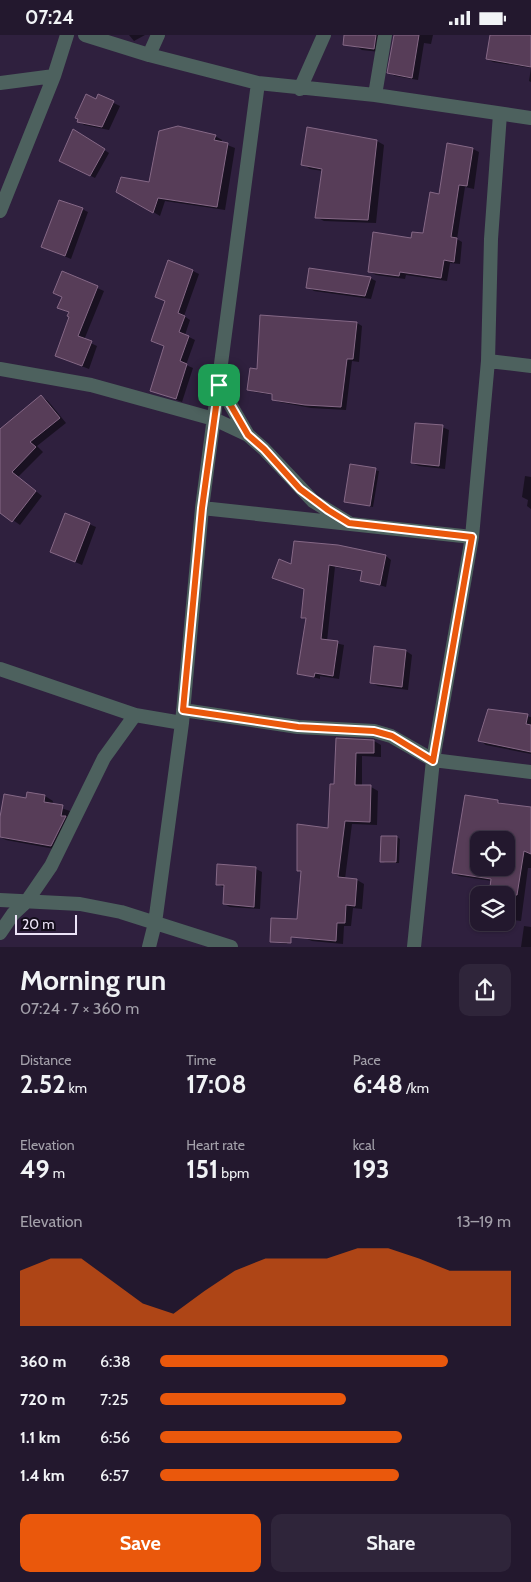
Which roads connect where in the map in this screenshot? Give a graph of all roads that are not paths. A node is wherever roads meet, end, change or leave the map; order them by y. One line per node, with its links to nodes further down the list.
1 (67, 35): 7 (street)
2 (84, 35): 6 (street)
3 (158, 35): 6 (street)
4 (324, 35): 10 (street)
5 (385, 35): 11 (street)
6 (149, 55): 9 (street)
7 (54, 76): 8 (street); 14 (street)
8 (0, 83)
9 (258, 83): 10 (street); 18 (street)
10 (300, 89): 11 (street)
11 (374, 95): 12 (street)
12 (500, 114): 13 (street); 15 (street)
13 (531, 119)
14 (0, 211)
15 (488, 361): 16 (street); 23 (street)
16 (531, 365)
17 (0, 369): 19 (street)
18 (219, 385): 19 (street); 20 (street)
19 (214, 419): 20 (street); 21 (street)
20 (248, 435): 22 (street)
21 (202, 508): 22 (street); 26 (street)
22 (349, 523): 23 (street)
23 (472, 537): 27 (street)
24 (0, 669): 25 (street)
25 (135, 715): 26 (street); 30 (street)
26 (183, 717): 27 (street); 31 (street)
27 (433, 761): 28 (street); 35 (street)
28 (531, 772)
29 (0, 900): 30 (street)
30 (27, 901): 31 (street); 32 (street)
31 (155, 923): 33 (street); 34 (street)
32 (0, 933)
33 (149, 947)
34 (232, 947)
35 (414, 947)

